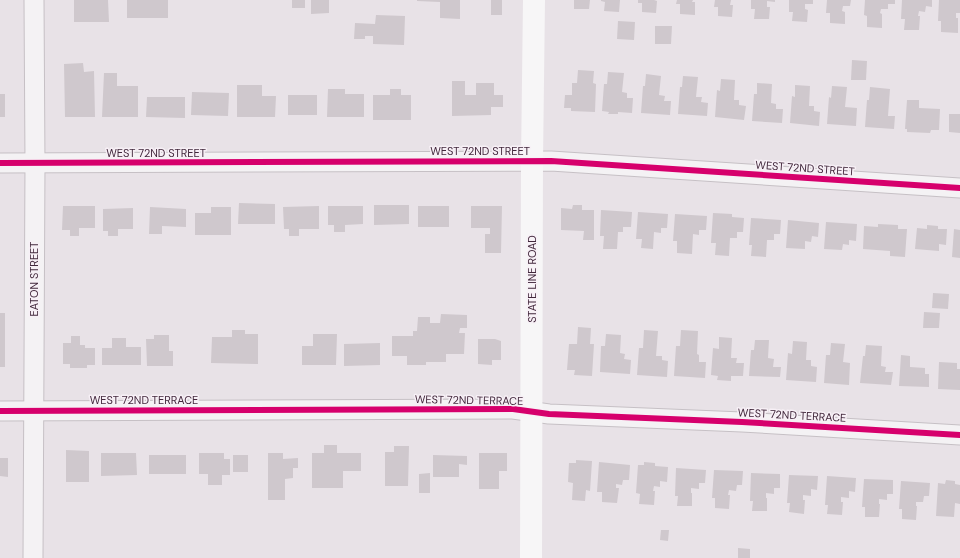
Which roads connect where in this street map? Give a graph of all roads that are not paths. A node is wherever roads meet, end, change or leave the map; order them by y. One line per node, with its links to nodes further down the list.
1 (34, 0): 5 (street, EATON STREET)
2 (534, 0): 3 (main road, STATE LINE ROAD)
3 (532, 161): 5 (street, WEST 72ND STREET); 6 (street, WEST 72ND STREET); 9 (main road, STATE LINE ROAD)
4 (0, 164): 5 (street, WEST 72ND STREET)
5 (35, 164): 8 (street, EATON STREET)
6 (960, 188)
7 (0, 411): 8 (street, WEST 72ND TERRACE)
8 (33, 411): 9 (street, WEST 72ND TERRACE); 11 (street, EATON STREET)
9 (532, 412): 10 (street, WEST 72ND TERRACE); 12 (main road, STATE LINE ROAD)
10 (960, 435)
11 (33, 558)
12 (531, 558)

